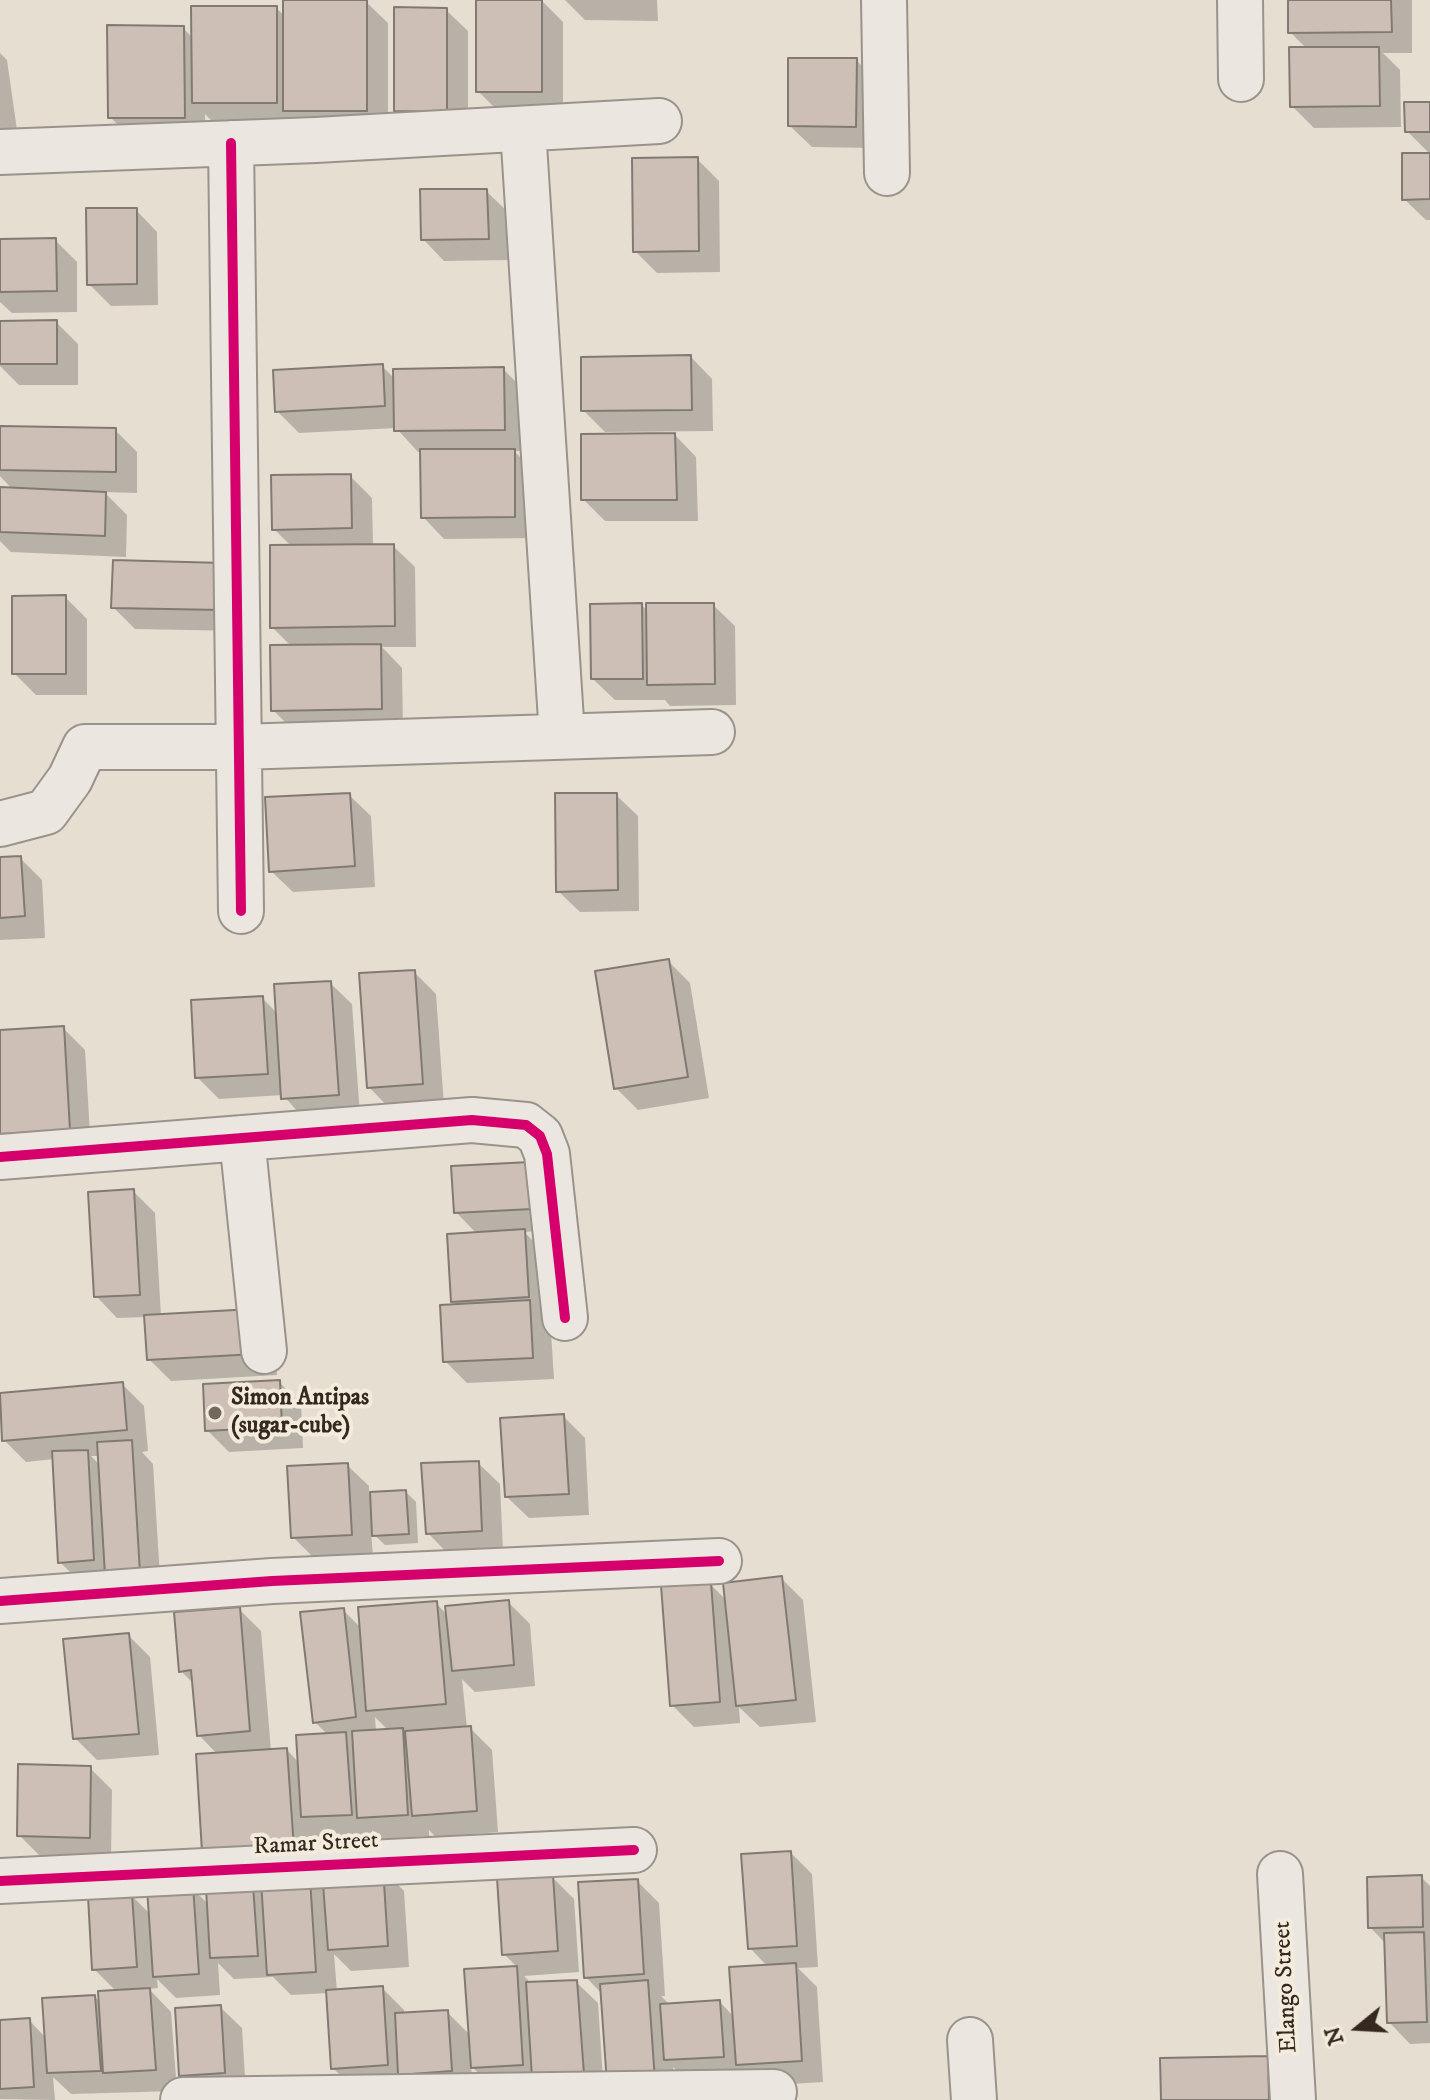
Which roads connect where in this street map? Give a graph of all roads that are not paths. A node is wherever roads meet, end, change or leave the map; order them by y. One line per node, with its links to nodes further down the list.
1 (884, 0): 8 (street)
2 (1240, 0): 3 (street)
3 (1241, 79)
4 (659, 121): 5 (street)
5 (523, 129): 6 (street); 10 (street)
6 (231, 143): 7 (street); 11 (street)
7 (0, 152)
8 (887, 173)
9 (712, 732): 10 (street)
10 (562, 736): 11 (street)
11 (238, 747): 12 (street); 13 (street)
12 (0, 824)
13 (241, 911)
14 (242, 1138): 15 (street); 16 (street); 17 (street)
15 (0, 1157)
16 (565, 1318)
17 (264, 1351)
18 (719, 1561): 19 (street)
19 (0, 1601)
20 (634, 1850): 22 (street, Ramar Street)
21 (1280, 1874): 27 (street, Elango Street)
22 (0, 1881)
23 (970, 2040): 26 (street)
24 (774, 2092): 25 (street)
25 (183, 2100)
26 (974, 2100)
27 (1293, 2100)

